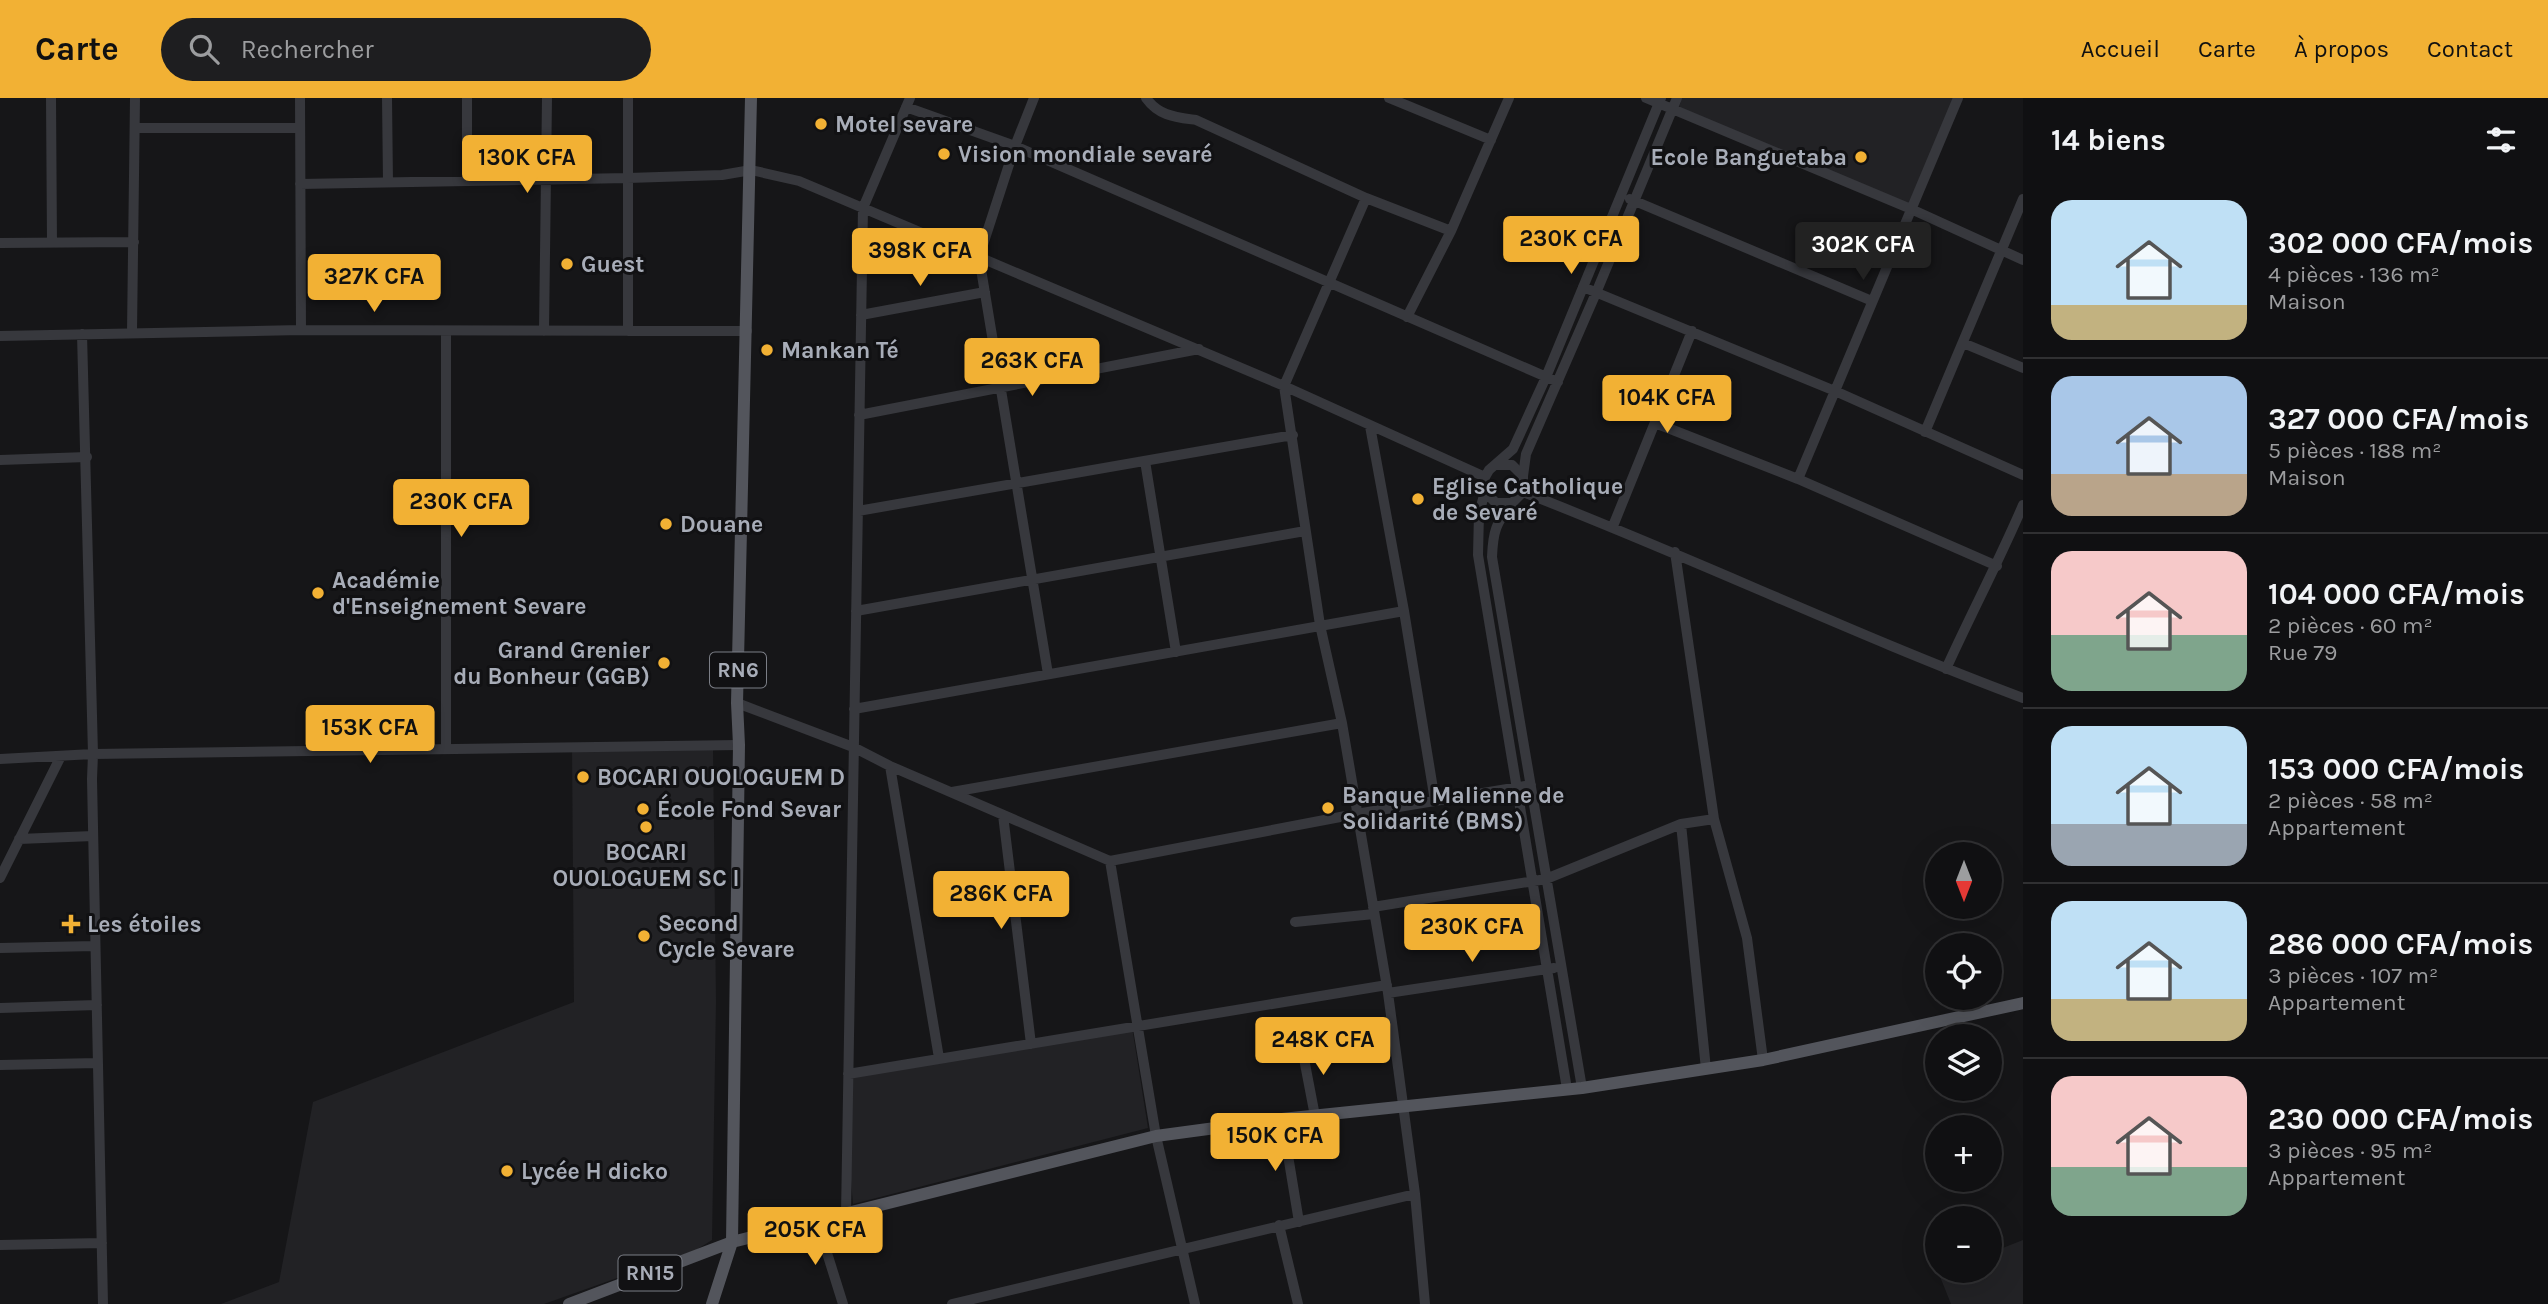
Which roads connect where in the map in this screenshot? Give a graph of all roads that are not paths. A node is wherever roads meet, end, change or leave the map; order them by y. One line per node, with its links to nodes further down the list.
1 (51, 98): 38 (street)
2 (135, 98): 19 (street)
3 (300, 98): 20 (street)
4 (387, 98): 27 (street)
5 (467, 98): 26 (street)
6 (547, 98): 25 (street)
7 (628, 98): 24 (street)
8 (751, 98): 23 (main road, RN6)
9 (1034, 98): 22 (street)
10 (1146, 98): 30 (street)
11 (1390, 98): 21 (street)
12 (1509, 98): 21 (street)
13 (1646, 98): 16 (street)
14 (1677, 98): 18 (street)
15 (1958, 98): 34 (street)
16 (1660, 101): 18 (street); 29 (street)
17 (908, 103): 22 (street); 33 (street)
18 (1672, 109): 32 (street); 34 (street)
19 (135, 128): 20 (street); 36 (street)
20 (300, 128): 28 (street)
21 (1491, 140): 35 (street)
22 (1015, 146): 40 (street); 42 (street)
23 (751, 170): 24 (street); 33 (street); 53 (main road, RN6)
24 (628, 178): 25 (street); 52 (street)
25 (546, 179): 26 (street); 51 (street)
26 (467, 181): 27 (street)
27 (388, 182): 28 (street)
28 (300, 184): 49 (street)
29 (1621, 195): 32 (street); 43 (street)
30 (1366, 198): 35 (street); 42 (street)
31 (2023, 200): 39 (street)
32 (1634, 201): 45 (street); 46 (street)
33 (863, 208): 40 (street); 47 (street)
34 (1911, 209): 39 (street); 46 (street)
35 (1451, 231): 48 (street)
36 (134, 242): 38 (street); 55 (street)
37 (0, 243): 38 (street)
38 (52, 243)
39 (2001, 251): 41 (street); 58 (street)
40 (979, 257): 44 (street); 59 (street)
41 (2023, 260)
42 (1330, 283): 48 (street); 63 (street)
43 (1583, 287): 45 (street); 61 (street)
44 (985, 292): 47 (street); 64 (street)
45 (1596, 293): 54 (street); 62 (street)
46 (1872, 301): 65 (street)
47 (861, 316): 66 (street)
48 (1407, 317): 61 (street)
49 (301, 330): 50 (street); 55 (street)
50 (446, 331): 51 (street); 103 (street)
51 (544, 331): 52 (street)
52 (628, 331): 53 (street)
53 (747, 331): 98 (main road, RN6)
54 (1692, 331): 65 (street); 67 (street)
55 (132, 332): 56 (street)
56 (82, 334): 57 (street); 71 (street)
57 (0, 336)
58 (1963, 343): 60 (street); 69 (street)
59 (1199, 349): 63 (street); 64 (street)
60 (2023, 368)
61 (1546, 377): 62 (street); 74 (street)
62 (1558, 382): 76 (street)
63 (1284, 386): 68 (street); 70 (street)
64 (1001, 388): 66 (street); 79 (street)
65 (1835, 391): 69 (street); 78 (street)
66 (859, 415): 84 (street)
67 (1655, 423): 78 (street); 85 (street)
68 (1370, 426): 77 (street); 92 (street)
69 (1925, 432): 75 (street)
70 (1293, 435): 73 (street); 86 (street)
71 (86, 457): 72 (street); 104 (street)
72 (0, 460)
73 (1145, 461): 79 (street); 88 (street)
74 (1496, 465): 76 (street); 77 (street)
75 (2023, 475)
76 (1523, 476): 81 (street)
77 (1485, 477): 80 (street)
78 (1798, 479): 89 (street)
79 (1017, 483): 84 (street); 90 (street)
80 (1485, 492): 82 (street); 109 (street)
81 (1523, 492): 82 (street); 85 (street)
82 (1512, 503): 108 (street)
83 (2023, 505): 89 (street)
84 (858, 511): 91 (street)
85 (1613, 526): 87 (street)
86 (1305, 531): 88 (street); 93 (street)
87 (1675, 552): 95 (street); 114 (street)
88 (1161, 558): 90 (street); 94 (street)
89 (1997, 566): 95 (street)
90 (1032, 580): 91 (street); 96 (street)
91 (856, 611): 99 (street)
92 (1404, 611): 93 (street); 111 (street)
93 (1320, 625): 94 (street); 100 (street)
94 (1176, 652): 96 (street)
95 (1946, 669): 97 (street)
96 (1048, 674): 99 (street)
97 (2023, 698)
98 (737, 703): 101 (main road, RN6); 102 (street)
99 (854, 709): 102 (street)
100 (1342, 723): 110 (street); 112 (street)
101 (739, 745): 103 (street); 150 (main road, RN6)
102 (853, 747): 107 (street); 138 (street)
103 (446, 748): 104 (street)
104 (93, 754): 105 (street); 116 (street)
105 (61, 756): 106 (street); 117 (street)
106 (0, 759)
107 (890, 766): 110 (street); 133 (street)
108 (1531, 785): 109 (street); 120 (street)
109 (1518, 787): 111 (street); 120 (street)
110 (953, 792): 113 (street)
111 (1435, 801): 112 (street)
112 (1356, 814): 118 (street); 121 (street)
113 (1003, 815): 118 (street); 132 (street)
114 (1714, 819): 115 (street); 134 (street)
115 (1681, 824): 120 (street); 137 (street)
116 (93, 836): 117 (street); 123 (street)
117 (19, 839): 119 (street)
118 (1110, 861): 130 (street)
119 (0, 878)
120 (1540, 880): 121 (street); 125 (street)
121 (1374, 910): 122 (street); 126 (street)
122 (1295, 922)
123 (95, 946): 124 (street); 128 (street)
124 (0, 948)
125 (1554, 968): 126 (street); 139 (street); 140 (street)
126 (1387, 989): 130 (street); 141 (street)
127 (2023, 1003): 134 (main road)
128 (97, 1005): 129 (street); 135 (street)
129 (0, 1008)
130 (1138, 1026): 132 (street); 144 (street)
131 (1301, 1043): 142 (street)
132 (1031, 1044): 133 (street)
133 (939, 1058): 138 (street)
134 (1763, 1060): 137 (main road)
135 (98, 1063): 136 (street); 151 (street)
136 (0, 1065)
137 (1706, 1069): 139 (main road)
138 (848, 1074): 146 (street)
139 (1582, 1088): 140 (main road)
140 (1567, 1090): 141 (main road)
141 (1405, 1107): 142 (main road); 145 (street)
142 (1315, 1116): 143 (main road)
143 (1283, 1119): 144 (main road); 148 (street)
144 (1156, 1136): 146 (main road); 153 (street)
145 (1415, 1194): 148 (street); 161 (street)
146 (846, 1214): 147 (main road)
147 (817, 1221): 150 (main road); 154 (street)
148 (1299, 1222): 149 (street)
149 (1279, 1225): 153 (street); 160 (street)
150 (732, 1242): 156 (main road, RN15); 157 (main road)
151 (102, 1243): 152 (street); 155 (street)
152 (0, 1244)
153 (1180, 1249): 158 (street); 159 (street)
154 (841, 1302)
155 (103, 1304)
156 (569, 1304)
157 (712, 1304)
158 (952, 1304)
159 (1195, 1304)
160 (1298, 1304)
161 (1425, 1304)

